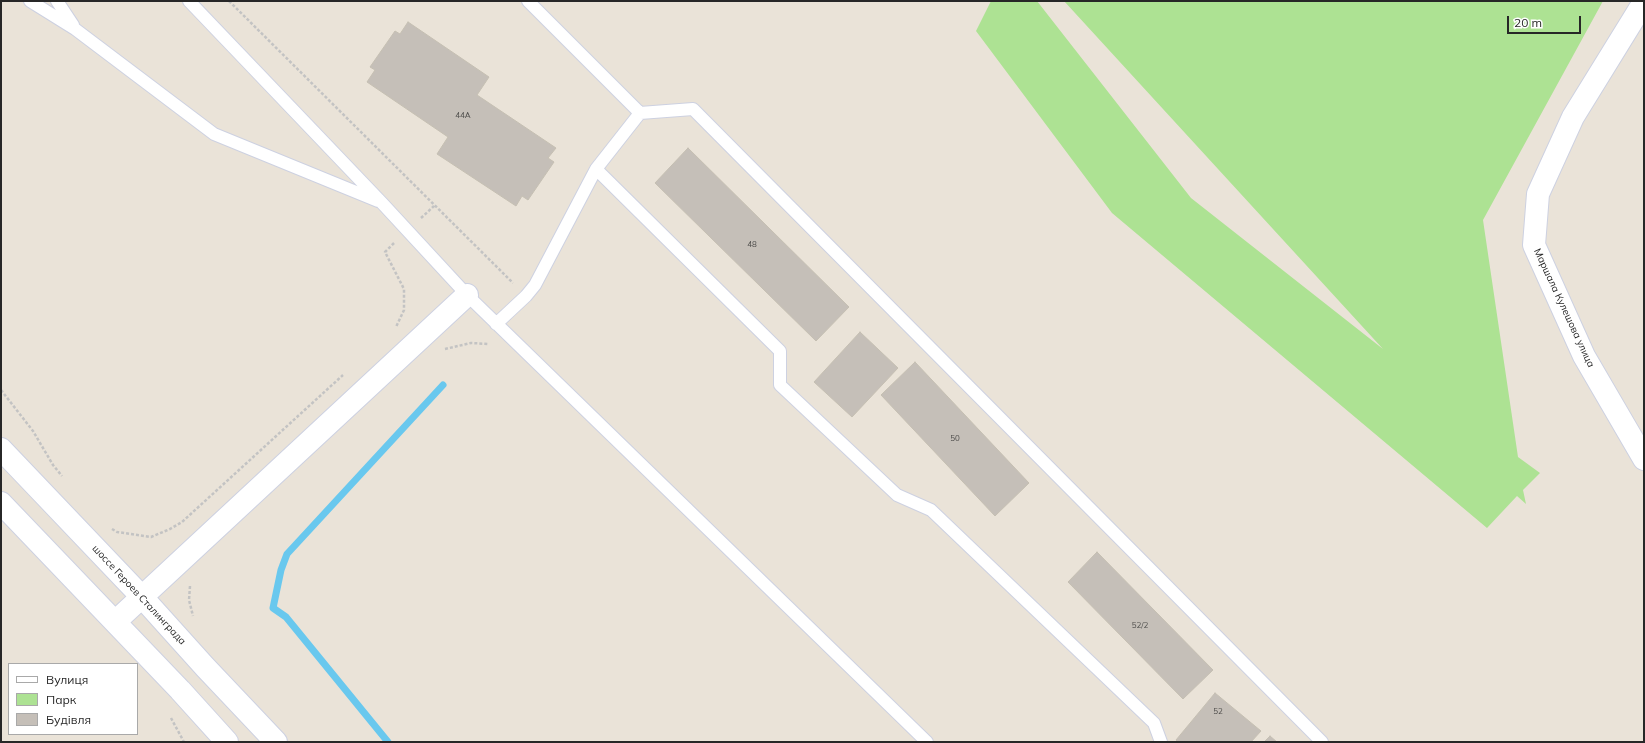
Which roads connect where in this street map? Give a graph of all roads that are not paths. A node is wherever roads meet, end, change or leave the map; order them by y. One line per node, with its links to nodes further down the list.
1 (30, 1): 6 (lane)
2 (57, 1): 6 (lane)
3 (189, 1): 9 (lane)
4 (528, 1): 7 (lane)
5 (1644, 2): 13 (street, Маршала Кулешова улица)
6 (76, 29): 9 (lane)
7 (640, 113): 8 (lane); 21 (lane)
8 (596, 169): 11 (lane); 20 (lane)
9 (382, 203): 10 (lane)
10 (466, 295): 11 (lane); 15 (street)
11 (496, 324): 19 (lane)
12 (1, 449): 15 (street, шоссе Героев Сталинграда)
13 (1644, 459)
14 (1, 503): 16 (street)
15 (142, 597): 16 (street); 18 (street, шоссе Героев Сталинграда)
16 (116, 621): 17 (street)
17 (227, 742)
18 (276, 742)
19 (927, 742)
20 (1161, 742)
21 (1322, 742)

